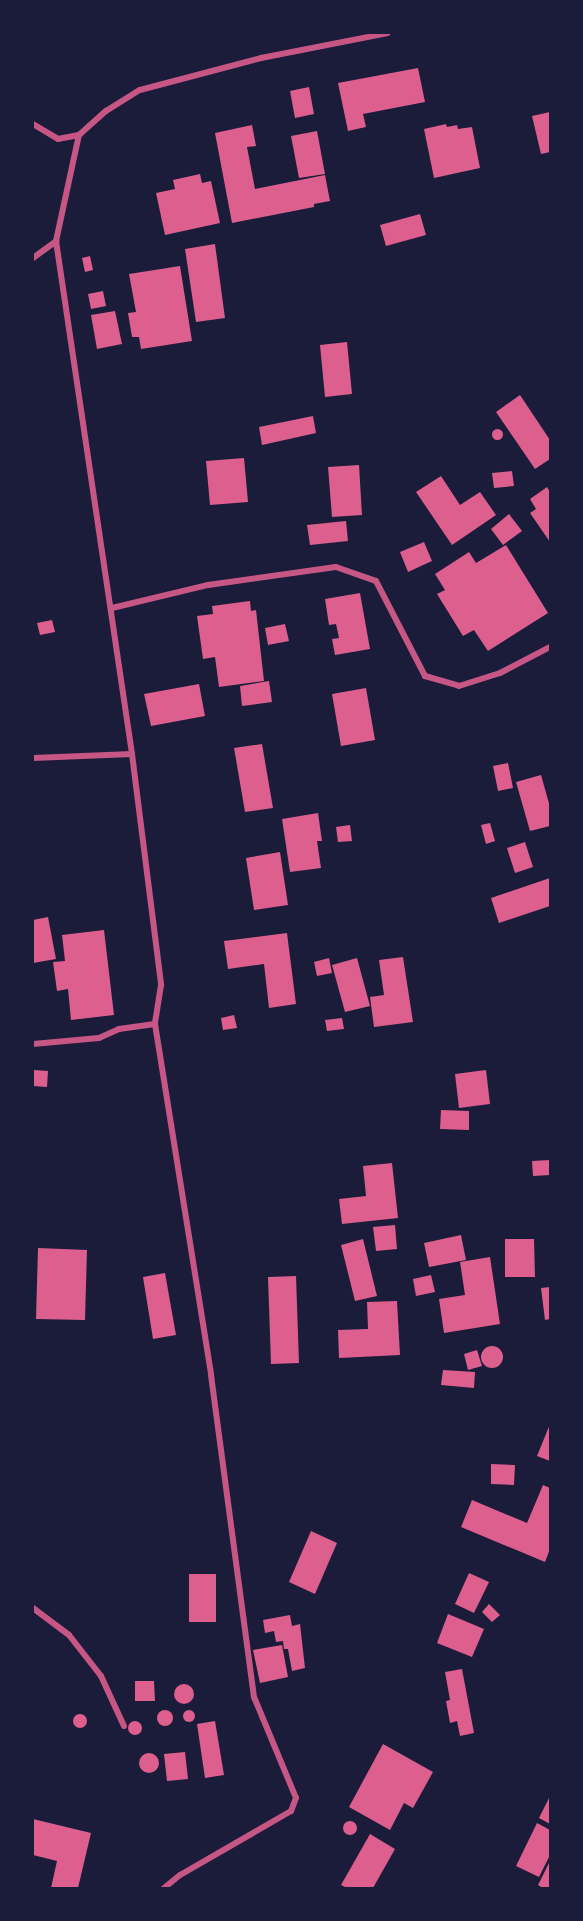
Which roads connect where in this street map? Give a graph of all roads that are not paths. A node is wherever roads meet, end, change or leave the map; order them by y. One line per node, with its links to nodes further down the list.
1 (388, 33): 3 (street)
2 (33, 124): 3 (street)
3 (79, 135): 4 (street)
4 (56, 241): 5 (street); 6 (street)
5 (33, 258)
6 (112, 608): 7 (street); 8 (street)
7 (550, 646)
8 (132, 754): 9 (street); 10 (street)
9 (33, 758)
10 (155, 1024): 11 (street); 14 (street)
11 (33, 1044)
12 (33, 1608): 13 (street)
13 (124, 1726)
14 (164, 1888)

